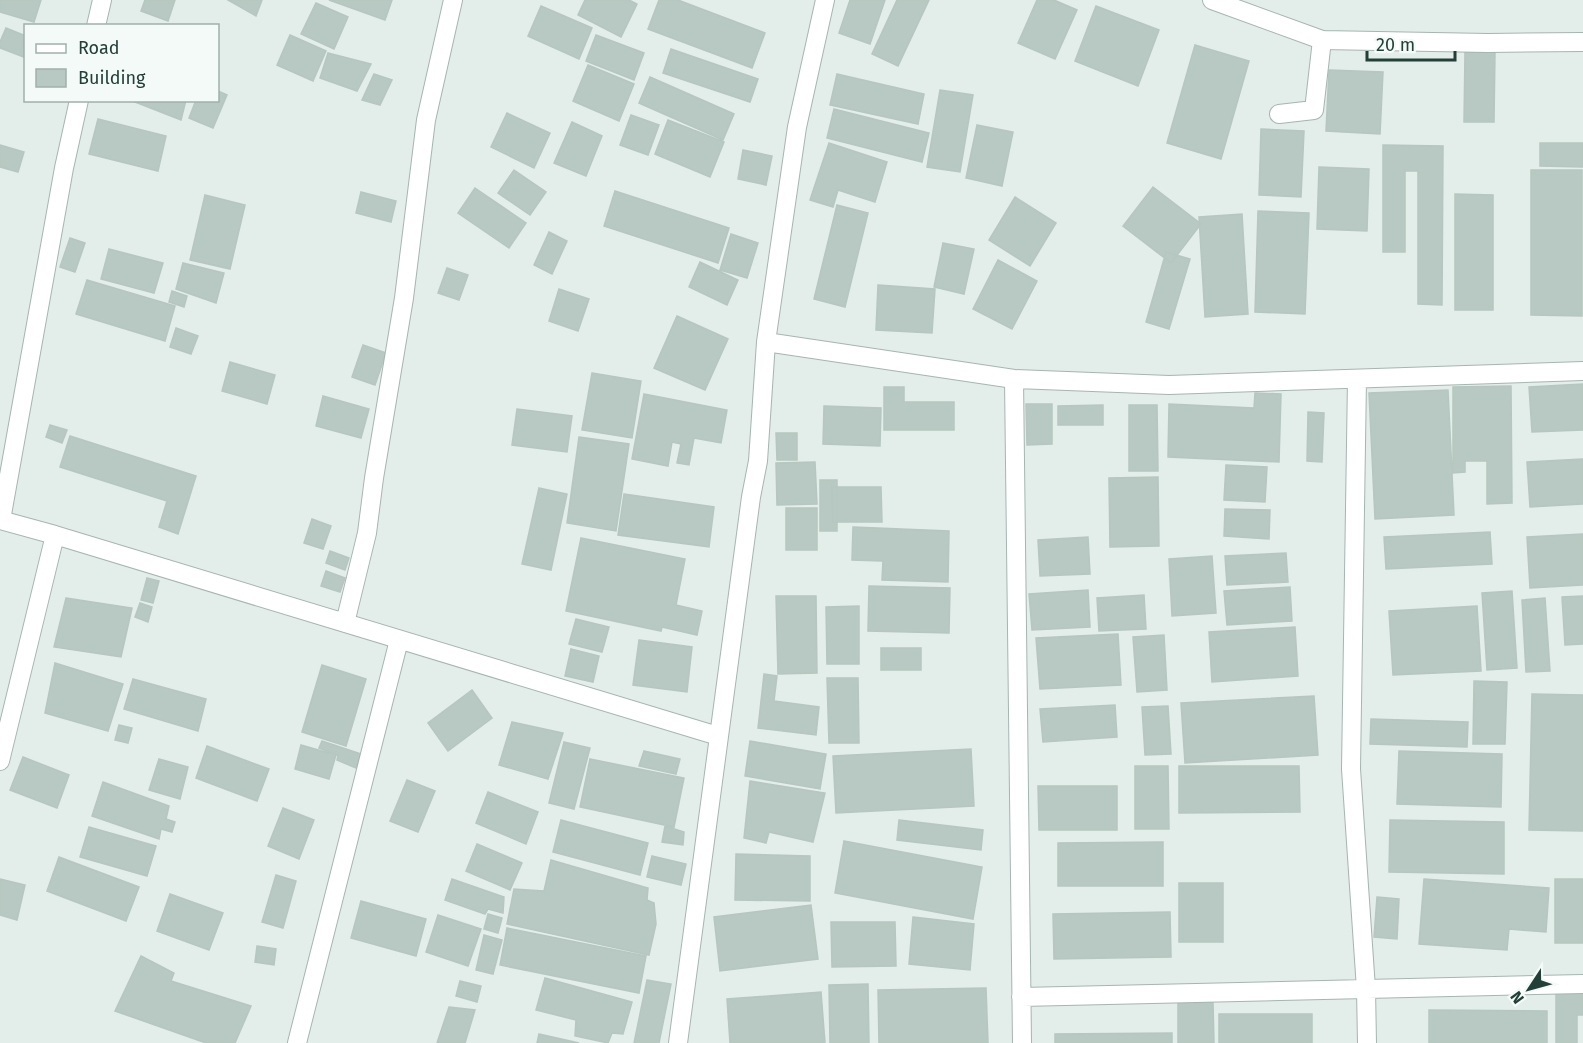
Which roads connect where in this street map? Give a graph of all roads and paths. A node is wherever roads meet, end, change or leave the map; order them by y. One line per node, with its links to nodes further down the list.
1 (102, 0): 5 (street)
2 (453, 0): 16 (street)
3 (825, 0): 10 (street)
4 (1212, 0): 6 (street)
5 (96, 24)
6 (1322, 40): 7 (street); 9 (street)
7 (1583, 42)
8 (79, 102): 14 (street)
9 (1279, 114)
10 (766, 342): 12 (street); 18 (street)
11 (1583, 371): 13 (street)
12 (1014, 379): 13 (street); 22 (street)
13 (1357, 379): 21 (street)
14 (1, 520): 15 (street)
15 (55, 535): 16 (street); 19 (street)
16 (345, 623): 17 (street)
17 (399, 640): 18 (street); 23 (street)
18 (718, 736): 24 (street)
19 (0, 761)
20 (1583, 984): 21 (street)
21 (1366, 988): 22 (street); 26 (street)
22 (1021, 997): 25 (street)
23 (297, 1043)
24 (678, 1043)
25 (1022, 1043)
26 (1367, 1043)

